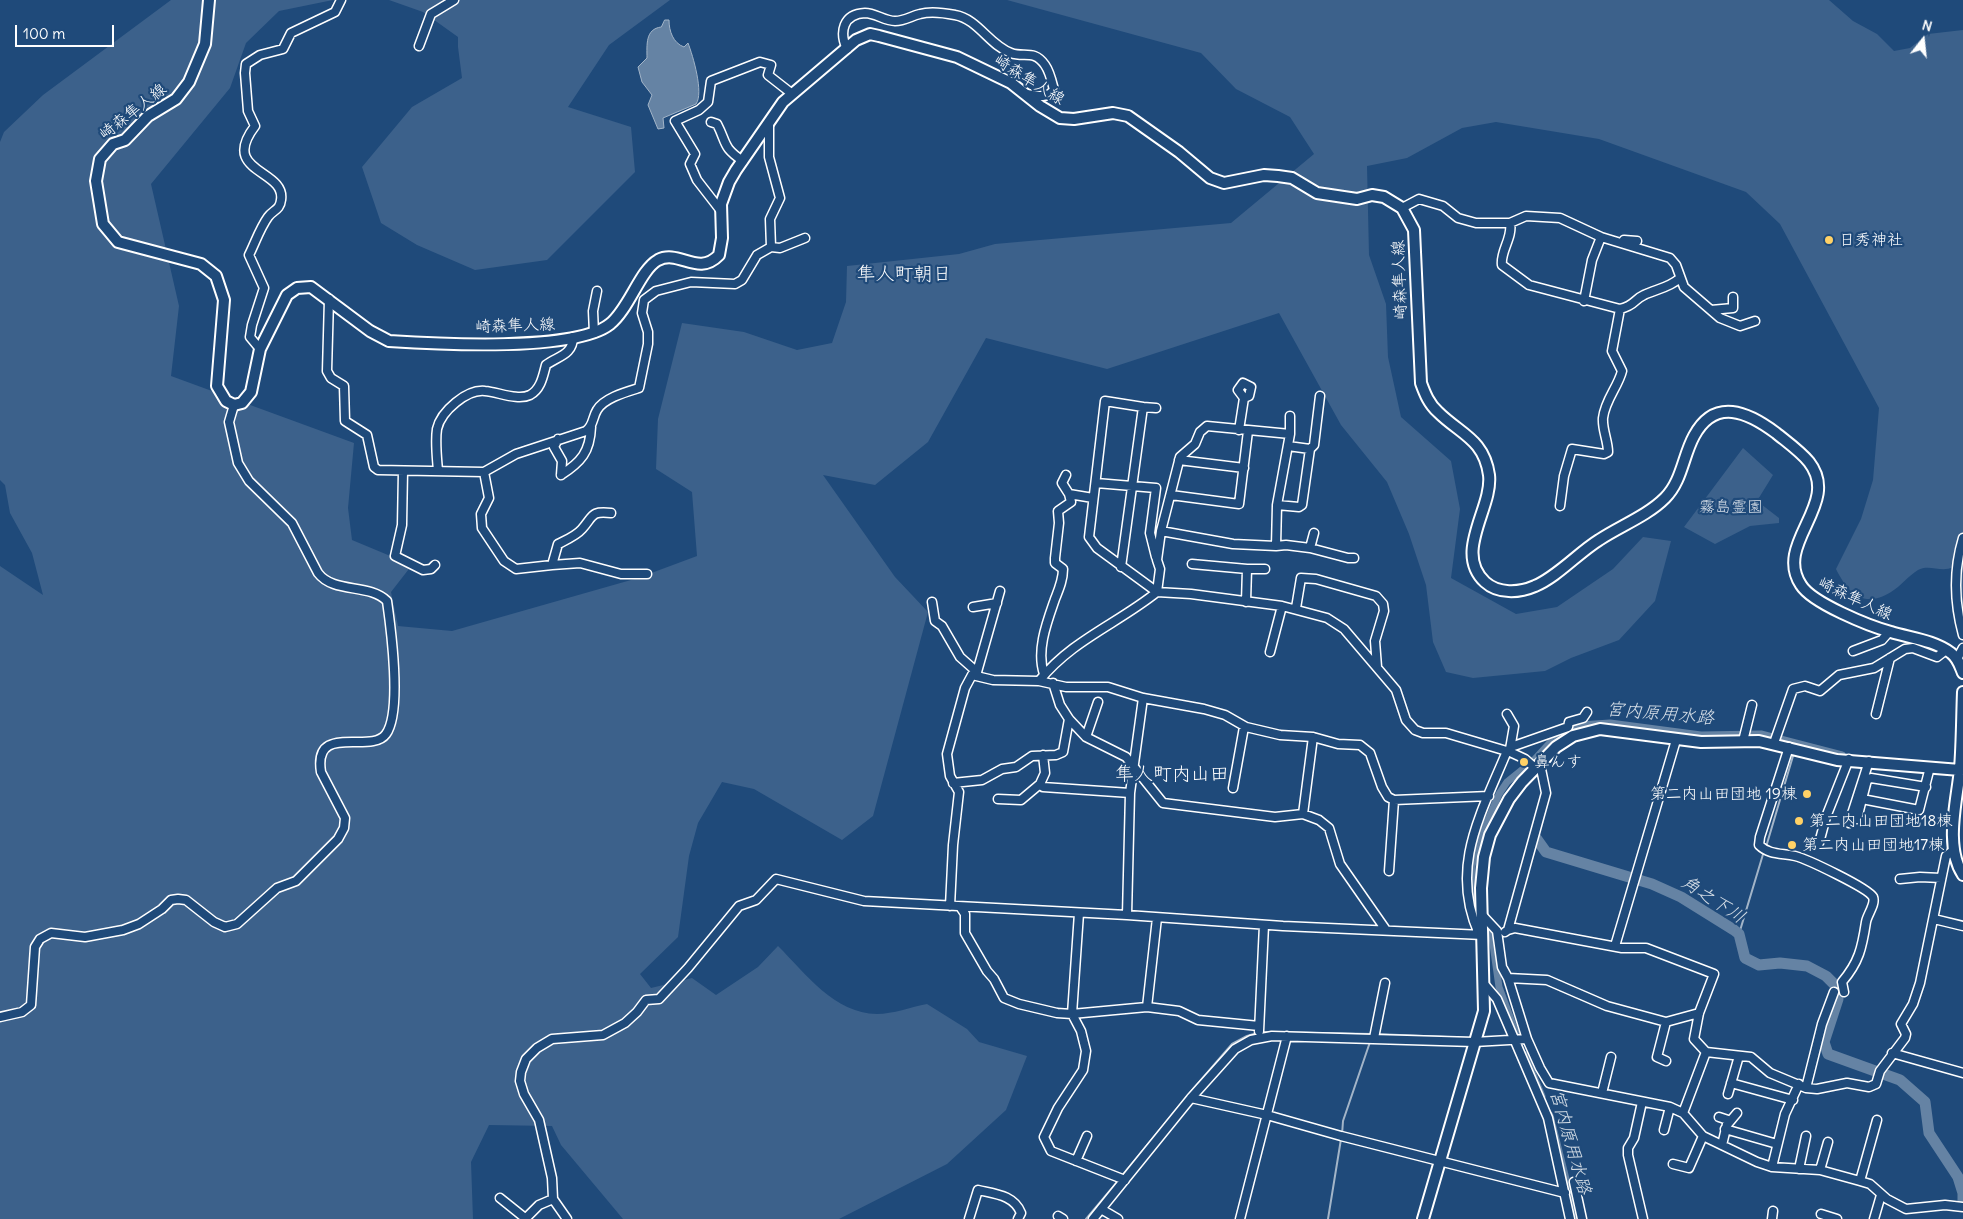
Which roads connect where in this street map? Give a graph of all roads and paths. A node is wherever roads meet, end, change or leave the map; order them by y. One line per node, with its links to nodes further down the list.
1 (210, 0): 32 (main road, 崎森隼人線)
2 (342, 0): 29 (street)
3 (454, 0): 4 (street)
4 (419, 46)
5 (847, 49): 6 (main road, 崎森隼人線); 7 (main road, 崎森隼人線); 7 (street)
6 (791, 93): 9 (main road, 崎森隼人線); 12 (street)
7 (1027, 94): 11 (main road, 崎森隼人線)
8 (710, 122): 10 (street)
9 (769, 124): 10 (main road, 崎森隼人線); 18 (street)
10 (743, 161): 12 (main road, 崎森隼人線)
11 (1402, 208): 13 (street); 79 (main road, 崎森隼人線)
12 (721, 211): 27 (main road, 崎森隼人線)
13 (1510, 223): 14 (street); 23 (street)
14 (1601, 237): 16 (street); 23 (street)
15 (805, 238): 18 (street)
16 (1617, 241): 17 (street); 19 (street)
17 (1637, 241)
18 (771, 247): 36 (street)
19 (1680, 278): 24 (street); 25 (street)
20 (597, 291): 27 (street)
21 (1733, 297): 25 (street)
22 (329, 299): 28 (main road, 崎森隼人線); 29 (main road, 崎森隼人線); 45 (street)
23 (1584, 301): 24 (street)
24 (1620, 308): 55 (street)
25 (1711, 310): 26 (street)
26 (1755, 322)
27 (594, 333): 28 (main road, 崎森隼人線)
28 (573, 337): 46 (street)
29 (260, 349): 32 (main road, 崎森隼人線)
30 (1320, 396): 42 (street)
31 (1244, 398): 37 (street)
32 (234, 405): 157 (street)
33 (1143, 407): 34 (street); 49 (street); 50 (street)
34 (1156, 408)
35 (1290, 416): 39 (street)
36 (591, 427): 40 (street); 40 (street)
37 (1239, 430): 38 (street); 43 (street)
38 (1248, 431): 39 (street); 44 (street)
39 (1290, 434): 41 (street)
40 (558, 439): 47 (street)
41 (1288, 446): 42 (street); 54 (street)
42 (1310, 449): 54 (street)
43 (1180, 460): 44 (street); 52 (street)
44 (1244, 468): 52 (street)
45 (403, 471): 46 (street); 65 (street)
46 (438, 471): 47 (street)
47 (484, 472): 66 (street)
48 (1066, 475): 51 (street)
49 (1096, 483): 50 (street); 53 (street)
50 (1132, 486): 63 (street); 67 (street)
51 (1069, 494): 53 (street); 89 (street)
52 (1171, 495): 57 (street)
53 (1093, 498): 67 (street)
54 (1277, 505): 60 (street)
55 (1560, 506)
56 (611, 513): 66 (street)
57 (1161, 531): 60 (street); 63 (street)
58 (1314, 533): 61 (street)
59 (1963, 538): 80 (street)
60 (1276, 546): 61 (street)
61 (1310, 548): 62 (street)
62 (1354, 558)
63 (1157, 560): 72 (street)
64 (1192, 564): 68 (street)
65 (435, 565)
66 (552, 565): 70 (street)
67 (1121, 567): 72 (street)
68 (1247, 569): 69 (street); 74 (street)
69 (1265, 569)
70 (647, 574)
71 (1000, 591): 75 (street)
72 (1157, 592): 74 (street); 89 (street)
73 (932, 602): 88 (street)
74 (1246, 602): 76 (street)
75 (997, 603): 77 (street); 88 (street)
76 (1282, 606): 78 (street); 84 (street)
77 (973, 607)
78 (1296, 608): 87 (street); 87 (street)
79 (1889, 632): 82 (main road, 崎森隼人線); 83 (street)
80 (1963, 635)
81 (1963, 648): 86 (street)
82 (1946, 650): 85 (street); 86 (main road, 崎森隼人線)
83 (1853, 651)
84 (1270, 652)
85 (1890, 658): 99 (street); 106 (street)
86 (1957, 659): 90 (main road, 崎森隼人線)
87 (1376, 667): 109 (street)
88 (975, 674): 91 (street); 117 (street)
89 (1044, 674): 91 (street)
90 (1963, 674)
91 (1039, 681): 92 (street)
92 (1053, 684): 94 (street); 100 (street)
93 (1963, 692): 116 (main road)
94 (1143, 698): 101 (street); 114 (street)
95 (1098, 702): 103 (street)
96 (1752, 705): 105 (street)
97 (1587, 712): 102 (street)
98 (1507, 714): 109 (street)
99 (1876, 714)
100 (1069, 719): 103 (street); 110 (street)
101 (1244, 726): 104 (street); 120 (street)
102 (1571, 731): 107 (main road); 109 (street); 113 (main road)
103 (1086, 737): 114 (street)
104 (1313, 737): 124 (street); 126 (street)
105 (1743, 737): 106 (main road); 107 (main road)
106 (1775, 739): 108 (main road)
107 (1676, 740): 148 (street)
108 (1789, 747): 111 (main road); 153 (street)
109 (1509, 750): 113 (street); 122 (street)
110 (1043, 755): 117 (street); 118 (street)
111 (1849, 759): 112 (main road); 129 (street)
112 (1869, 761): 115 (main road); 128 (street)
113 (1538, 766): 139 (main road); 145 (street)
114 (1135, 767): 121 (street); 126 (street)
115 (1930, 767): 116 (main road); 119 (street)
116 (1961, 770): 130 (main road)
117 (953, 783): 135 (street)
118 (1040, 784): 121 (street); 123 (street)
119 (1926, 787): 125 (street); 125 (street)
120 (1233, 788)
121 (1130, 793): 138 (street)
122 (1489, 796): 124 (street); 146 (street)
123 (998, 799)
124 (1394, 800): 131 (street)
125 (1862, 800): 127 (street)
126 (1303, 814): 144 (street)
127 (1857, 819)
128 (1848, 823)
129 (1819, 843)
130 (1954, 850): 132 (main road); 133 (street)
131 (1389, 871)
132 (1963, 875)
133 (1942, 878): 134 (street); 141 (street)
134 (1900, 879)
135 (950, 906): 136 (street); 205 (street)
136 (961, 908): 137 (street); 156 (street)
137 (1079, 913): 138 (street); 156 (street)
138 (1127, 915): 140 (street)
139 (1483, 916): 146 (main road); 147 (street)
140 (1157, 918): 142 (street); 154 (street)
141 (1934, 919): 143 (street); 167 (street)
142 (1264, 925): 144 (street); 159 (street)
143 (1963, 926)
144 (1386, 930): 146 (street)
145 (1508, 930): 147 (street); 148 (street)
146 (1481, 935): 151 (main road)
147 (1497, 936): 149 (street)
148 (1615, 946): 155 (street)
149 (1508, 978): 158 (street); 163 (street)
150 (1385, 982): 161 (street)
151 (1485, 985): 164 (street); 165 (main road)
152 (1834, 992): 173 (street)
153 (1844, 992)
154 (1147, 1007): 156 (street); 159 (street)
155 (1699, 1013): 158 (street); 166 (street)
156 (1072, 1014): 194 (street)
157 (0, 1017)
158 (1666, 1022): 170 (street)
159 (1259, 1026): 162 (street)
160 (1287, 1036): 161 (street); 162 (street); 182 (street)
161 (1372, 1036): 165 (street)
162 (1259, 1038): 176 (street)
163 (1527, 1039): 164 (street); 174 (street)
164 (1516, 1040): 165 (street); 202 (street)
165 (1474, 1042): 193 (main road)
166 (1706, 1052): 168 (street); 180 (street)
167 (1892, 1053): 171 (street); 173 (street)
168 (1738, 1056): 172 (street); 173 (street)
169 (1612, 1057): 174 (street)
170 (1666, 1061)
171 (1963, 1072)
172 (1731, 1083): 175 (street); 177 (street)
173 (1802, 1086): 177 (street)
174 (1602, 1093): 178 (street)
175 (1728, 1094)
176 (1191, 1098): 182 (street); 199 (street)
177 (1793, 1100): 191 (street)
178 (1642, 1102): 179 (street); 219 (street)
179 (1670, 1107): 180 (street); 186 (street)
180 (1683, 1113): 188 (street)
181 (1737, 1113): 185 (street)
182 (1267, 1115): 193 (street); 215 (street)
183 (1719, 1117): 185 (street)
184 (1877, 1120): 200 (street)
185 (1726, 1127): 191 (street); 192 (street)
186 (1664, 1130)
187 (1087, 1136): 194 (street)
188 (1703, 1136): 192 (street); 195 (street)
189 (1806, 1136): 197 (street)
190 (1828, 1142): 198 (street)
191 (1777, 1144): 196 (street)
192 (1722, 1145): 196 (street)
193 (1439, 1159): 202 (street); 216 (main road)
194 (1076, 1161): 199 (street)
195 (1673, 1164)
196 (1772, 1167): 197 (street)
197 (1799, 1169): 198 (street)
198 (1820, 1170): 200 (street)
199 (1125, 1180): 207 (street)
200 (1860, 1181): 203 (street)
201 (1574, 1182): 218 (street)
202 (1564, 1192): 217 (street)
203 (1881, 1195): 206 (street); 221 (street)
204 (500, 1198): 209 (street)
205 (553, 1199): 209 (street); 210 (street)
206 (1962, 1207)
207 (1101, 1209): 213 (street); 214 (street)
208 (1821, 1214): 220 (street)
209 (525, 1219)
210 (567, 1219)
211 (969, 1219): 212 (street)
212 (1018, 1219)
213 (1093, 1219)
214 (1118, 1219)
215 (1240, 1219)
216 (1422, 1219)
217 (1570, 1219)
218 (1582, 1219)
219 (1643, 1219)
220 (1837, 1219)
221 (1874, 1219)

